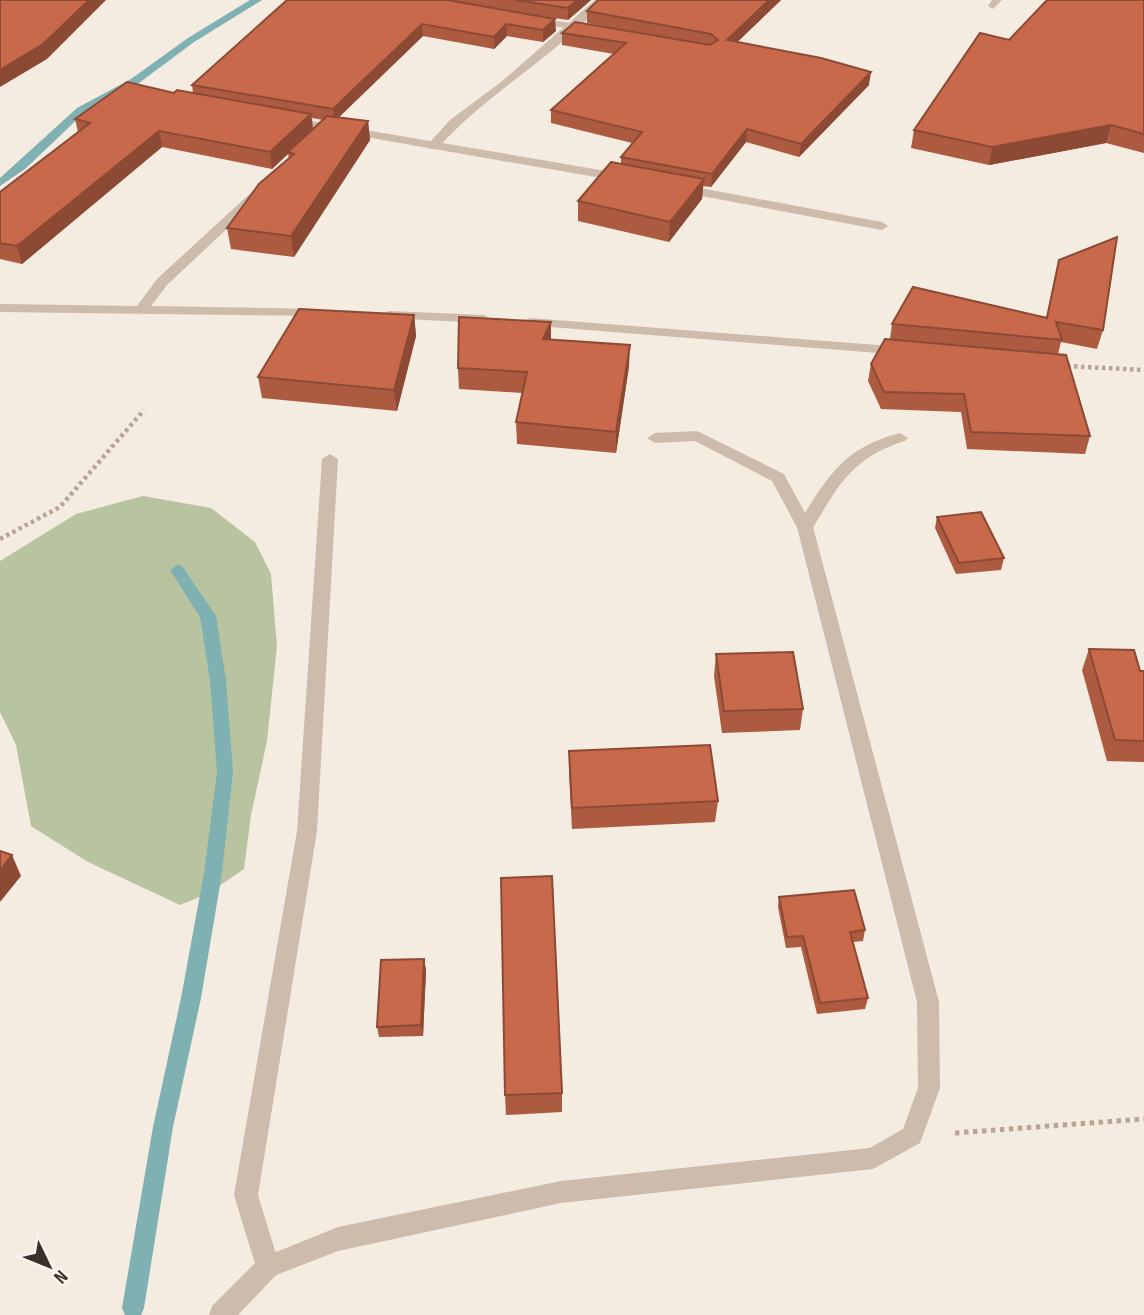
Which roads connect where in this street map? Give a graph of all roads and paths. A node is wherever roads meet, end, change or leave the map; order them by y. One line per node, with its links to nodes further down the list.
1 (601, 0): 3 (street)
2 (517, 17): 3 (street)
3 (571, 26): 4 (street); 6 (street)
4 (597, 31)
5 (274, 118): 6 (street)
6 (433, 146): 7 (street)
7 (639, 181)
8 (269, 182): 12 (street)
9 (666, 186): 10 (street)
10 (882, 226)
11 (0, 308): 12 (street)
12 (140, 311): 13 (street)
13 (338, 313)
14 (378, 315): 15 (street)
15 (912, 352)
16 (1067, 366): 17 (path)
17 (1144, 370)
18 (144, 410): 23 (path)
19 (654, 438): 22 (street)
20 (900, 438): 22 (street)
21 (330, 459): 26 (street)
22 (805, 527): 25 (street)
23 (0, 539)
24 (1144, 1119): 25 (path)
25 (912, 1136): 26 (street)
26 (268, 1267): 27 (street)
27 (220, 1315)

